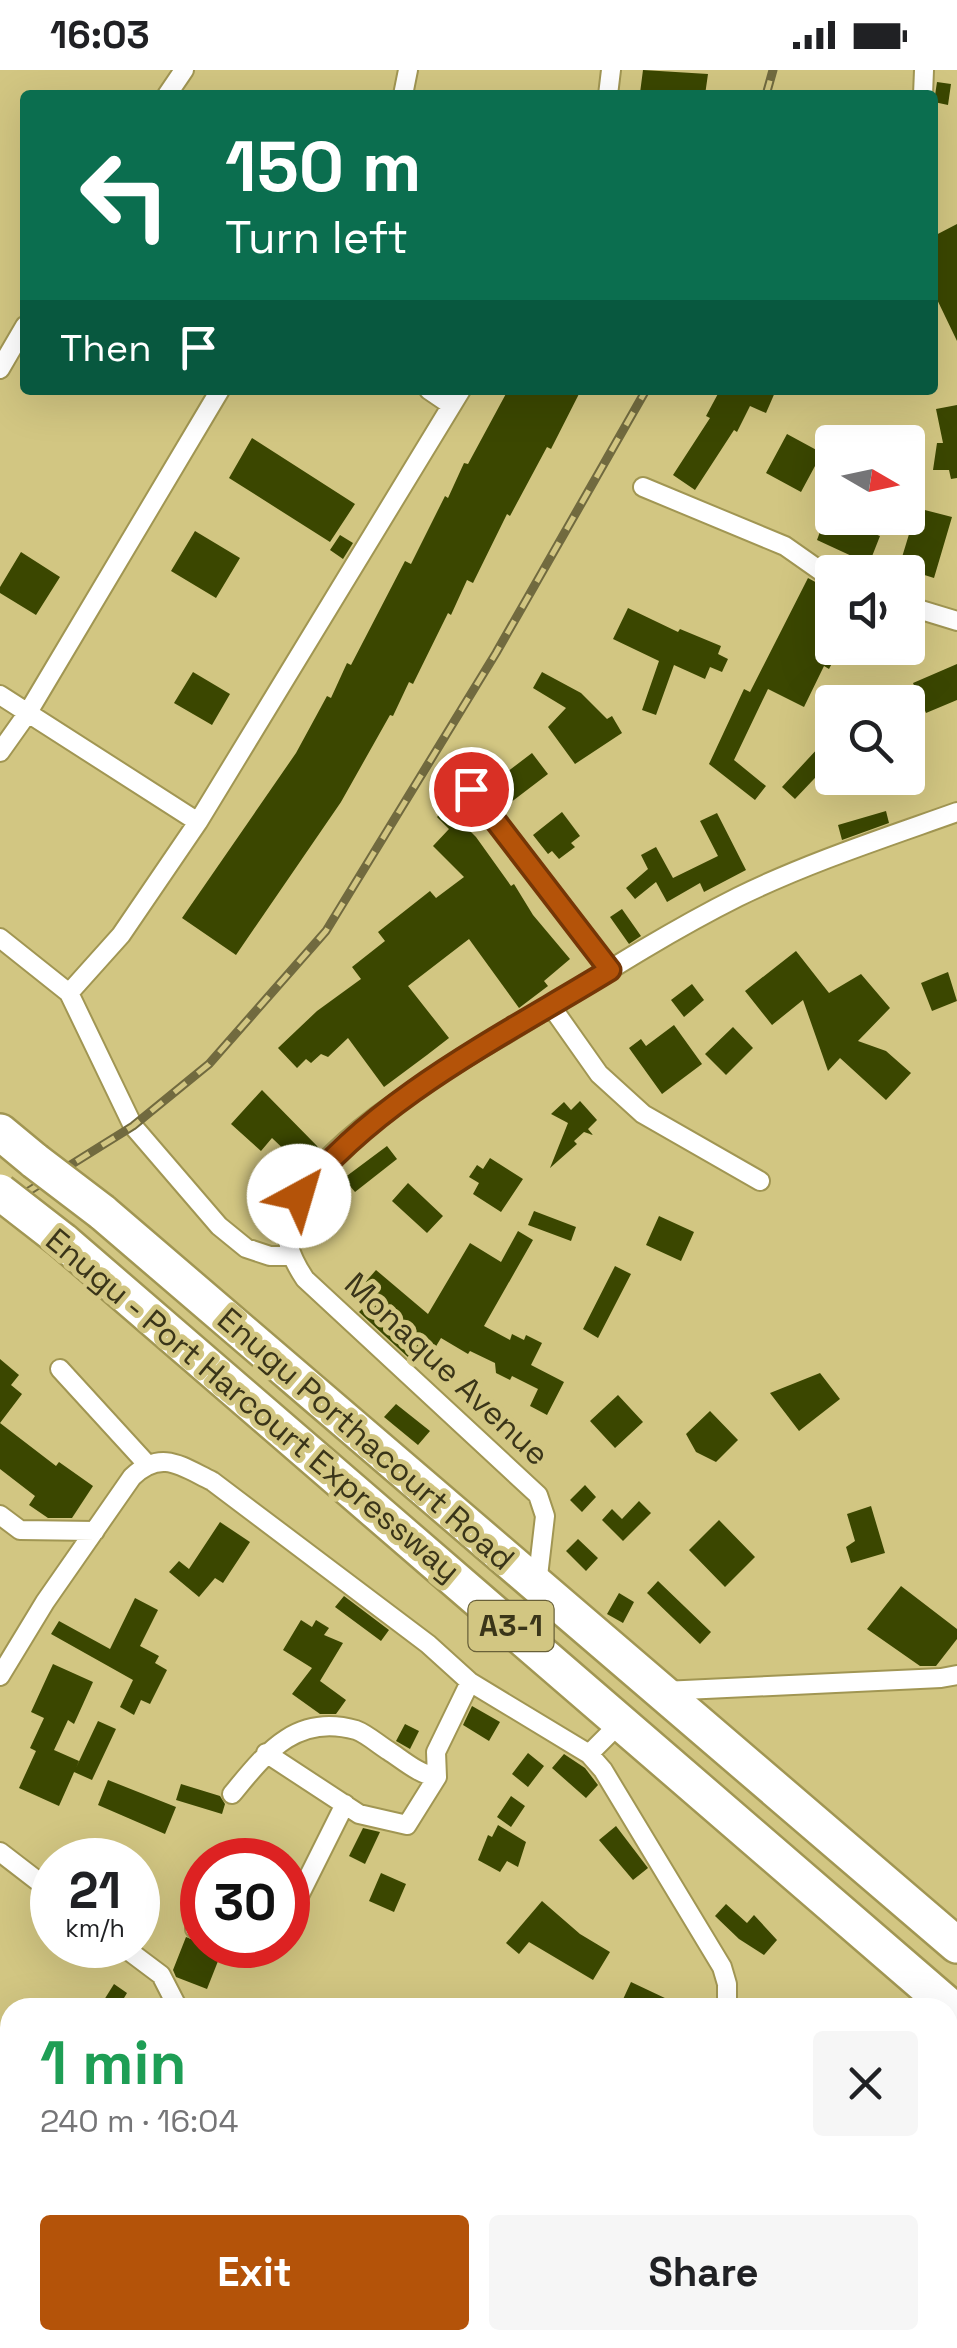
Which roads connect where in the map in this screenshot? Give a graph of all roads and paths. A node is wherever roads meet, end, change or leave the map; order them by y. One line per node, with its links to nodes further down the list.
1 (20, 335): 2 (street)
2 (0, 369)
3 (217, 395): 10 (street)
4 (456, 398): 14 (street)
5 (643, 487): 6 (street)
6 (815, 567)
7 (925, 611): 8 (street)
8 (957, 621)
9 (0, 696): 10 (street)
10 (26, 714): 11 (street); 14 (street)
11 (0, 752)
12 (471, 789): 16 (street)
13 (957, 812): 16 (street)
14 (198, 822): 17 (street)
15 (0, 938): 17 (street)
16 (610, 970): 18 (street)
17 (69, 994): 22 (street)
18 (551, 1006): 20 (street); 22 (street)
19 (0, 1132): 27 (highway, Enugu Porthacourt Road / A3-1, bridge)
20 (760, 1182)
21 (0, 1192): 32 (highway, Enugu - Port Harcourt Expressway / A3-1, bridge)
22 (290, 1256): 27 (street, Monaque Avenue)
23 (60, 1369): 24 (street)
24 (146, 1463): 26 (street); 30 (street)
25 (0, 1515): 26 (street)
26 (95, 1531): 29 (street)
27 (538, 1585): 31 (highway, Enugu Porthacourt Road / A3-1)
28 (957, 1674): 31 (street)
29 (0, 1676)
30 (470, 1682): 34 (street); 35 (street)
31 (662, 1691): 41 (highway, Enugu Porthacourt Road / A3-1)
32 (622, 1721): 34 (street); 45 (highway, Enugu - Port Harcourt Expressway / A3-1)
33 (266, 1753): 35 (street); 36 (street); 37 (street)
34 (589, 1754): 44 (street)
35 (437, 1778): 37 (street)
36 (232, 1794)
37 (345, 1804): 39 (street)
38 (0, 1852): 40 (street)
39 (310, 1874)
40 (30, 1875)
41 (957, 1945)
42 (151, 1968): 43 (street)
43 (173, 1998)
44 (726, 1998)
45 (940, 1998)

